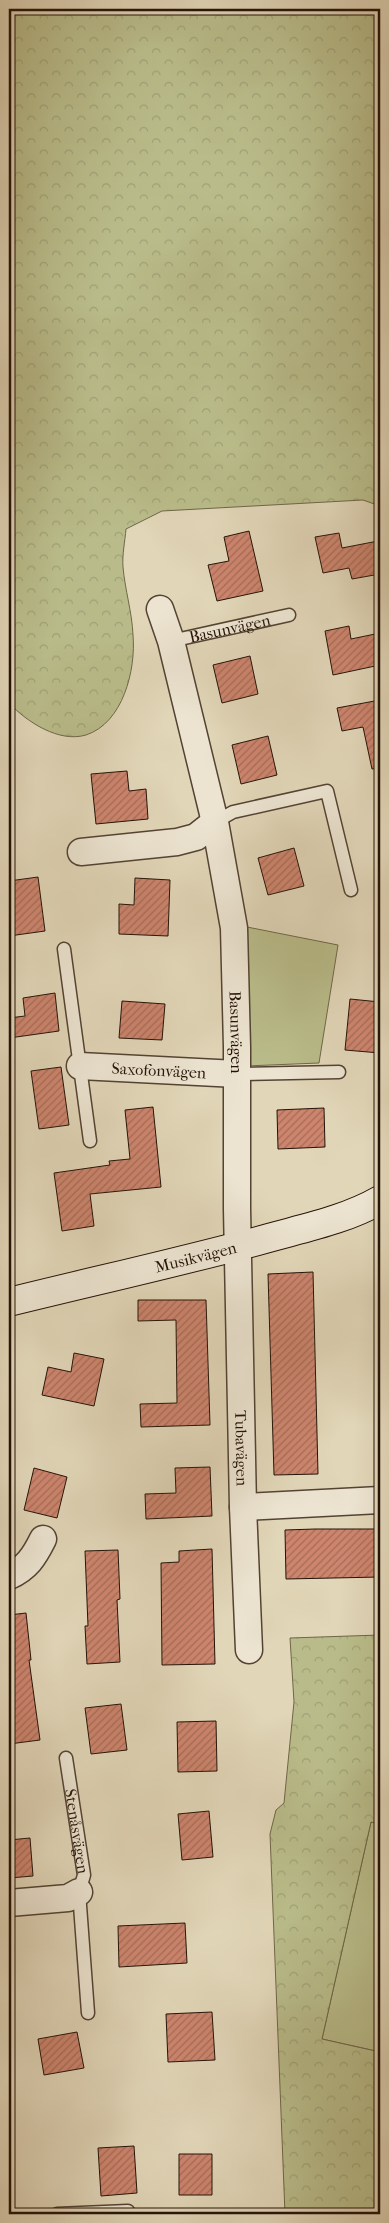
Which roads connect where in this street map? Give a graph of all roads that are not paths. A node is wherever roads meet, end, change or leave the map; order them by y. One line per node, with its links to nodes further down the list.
1 (160, 609): 3 (street, Basunvägen)
2 (289, 615): 3 (lane, Basunvägen)
3 (171, 641): 4 (street, Basunvägen)
4 (215, 822): 5 (street); 6 (lane); 10 (street, Basunvägen)
5 (81, 852)
6 (351, 890)
7 (64, 949): 8 (lane)
8 (80, 1066): 10 (street, Saxofonvägen); 11 (lane)
9 (339, 1072): 10 (lane)
10 (237, 1074): 13 (street, Basunvägen)
11 (90, 1141)
12 (380, 1200): 13 (street, Musikvägen)
13 (239, 1246): 14 (street, Musikvägen); 16 (street, Tubavägen)
14 (9, 1302)
15 (380, 1500): 16 (street)
16 (243, 1507): 19 (street, Tubavägen)
17 (43, 1540): 18 (street)
18 (9, 1576)
19 (250, 1650)
20 (66, 1758): 21 (lane, Stenåsvägen)
21 (79, 1892): 22 (street, Stenåsvägen); 23 (lane)
22 (9, 1903)
23 (88, 2013)
24 (128, 2211): 25 (lane)
25 (57, 2214)

